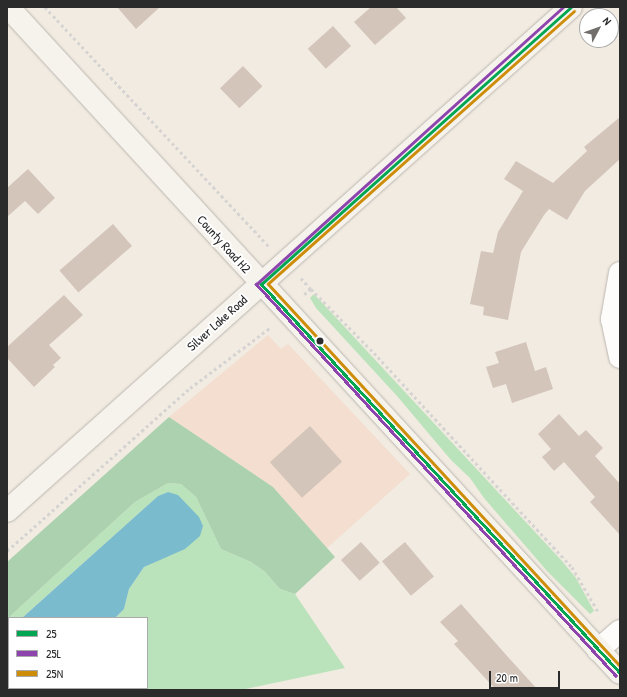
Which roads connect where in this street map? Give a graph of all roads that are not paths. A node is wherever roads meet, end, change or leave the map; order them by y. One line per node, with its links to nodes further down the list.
1 (8, 7): 4 (street, County Road H2)
2 (571, 7): 4 (street, Silver Lake Road)
3 (620, 273): 5 (street)
4 (261, 284): 6 (street, Silver Lake Road); 8 (street, County Road H2)
5 (620, 357)
6 (7, 511)
7 (618, 633): 8 (street)
8 (598, 650): 9 (street, County Road H2)
9 (620, 674)

